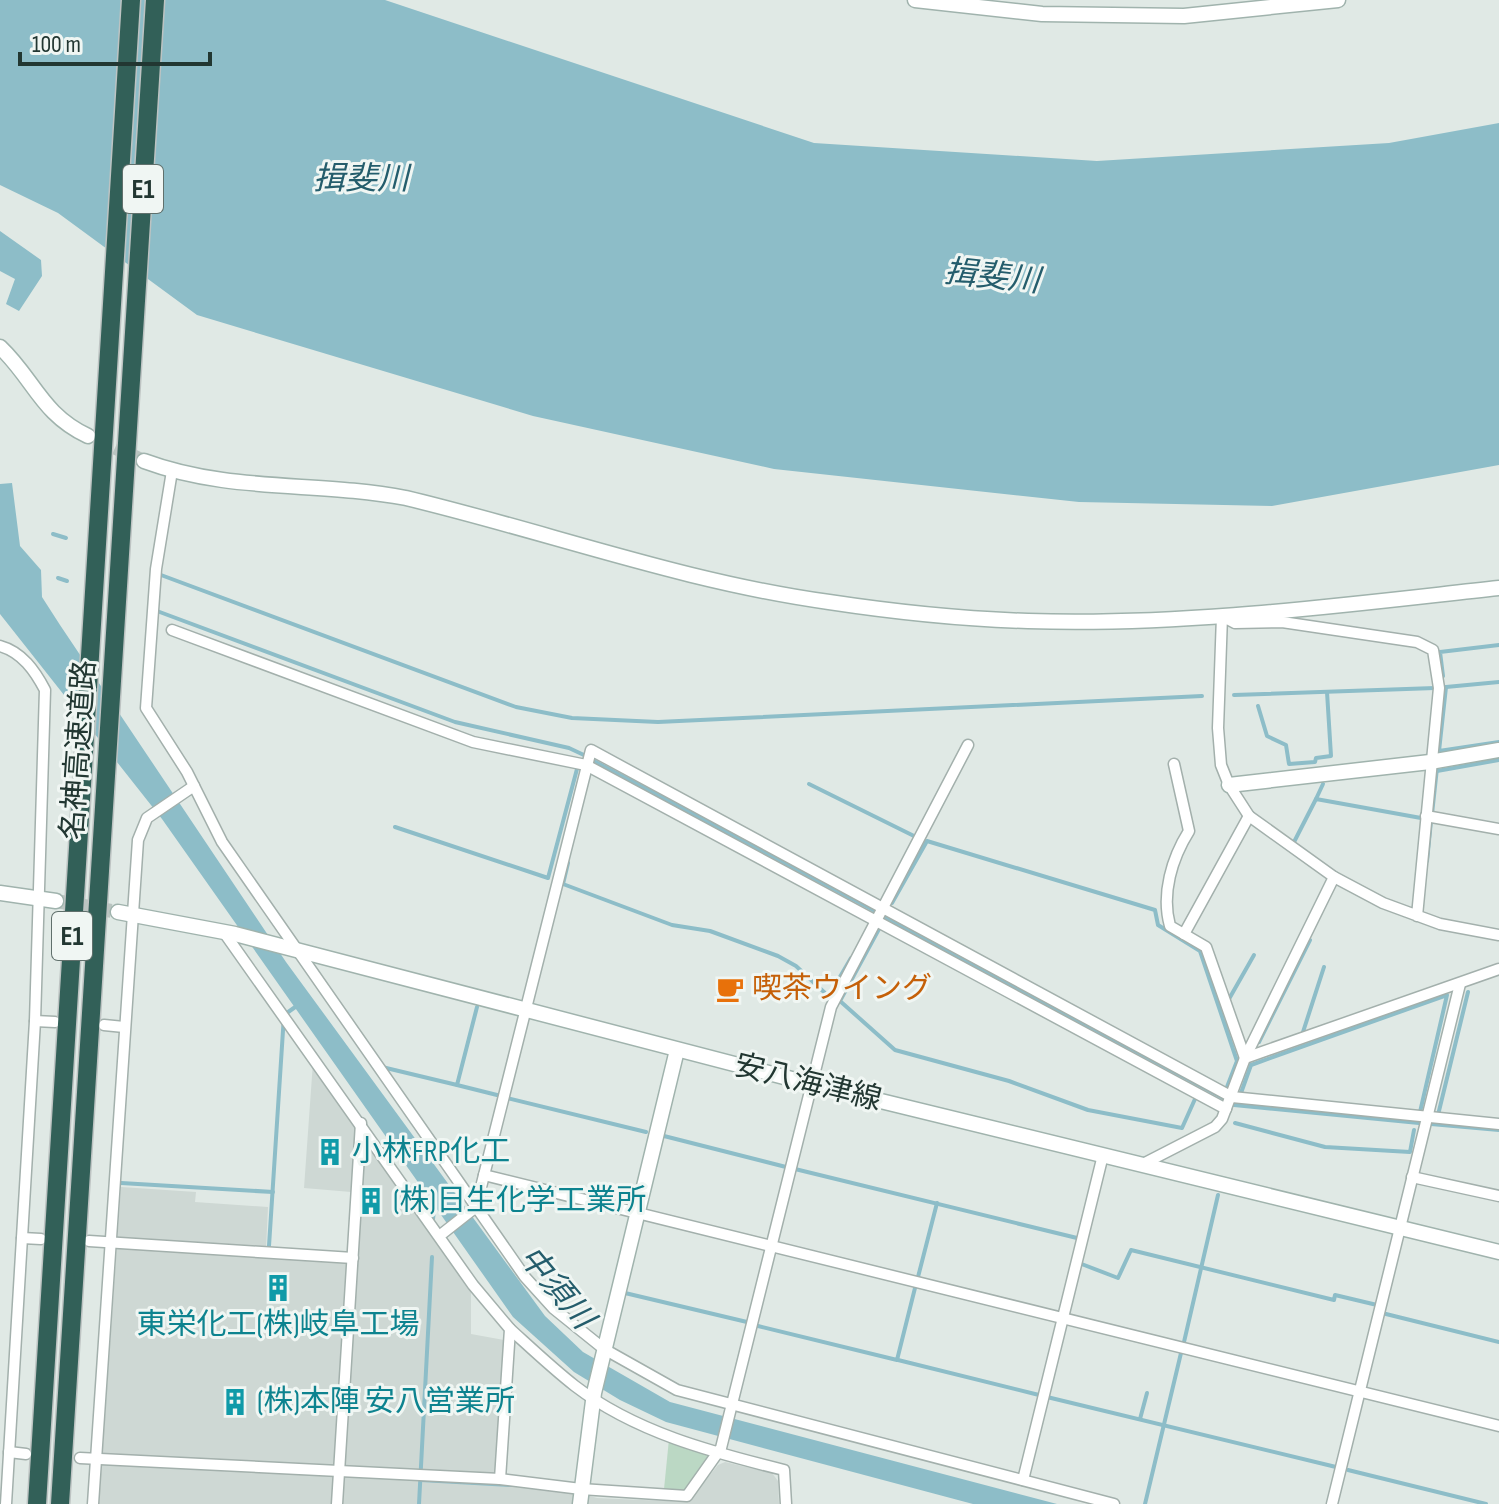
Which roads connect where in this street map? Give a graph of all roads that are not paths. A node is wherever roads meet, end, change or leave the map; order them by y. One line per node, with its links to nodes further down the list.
1 (131, 0): 83 (highway, 名神高速道路 / E1)
2 (155, 0): 84 (highway, 名神高速道路 / E1)
3 (915, 0): 4 (street)
4 (1338, 0)
5 (0, 347): 6 (street)
6 (88, 436)
7 (144, 461): 8 (street)
8 (172, 471): 10 (street); 19 (street)
9 (1499, 588): 10 (street)
10 (1222, 616): 15 (street); 18 (street)
11 (172, 630): 17 (street)
12 (0, 646): 25 (street)
13 (968, 745): 27 (street)
14 (1499, 750): 15 (street)
15 (1430, 762): 18 (street); 21 (street)
16 (1174, 764): 32 (street)
17 (586, 765): 27 (street); 30 (street); 37 (street)
18 (1229, 785): 20 (street)
19 (189, 789): 28 (street); 34 (street)
20 (1249, 816): 23 (street); 32 (street)
21 (1426, 816): 22 (street); 29 (street)
22 (1499, 829)
23 (1334, 877): 29 (street); 43 (street)
24 (0, 893): 25 (street)
25 (38, 898): 26 (street); 38 (street)
26 (56, 901)
27 (883, 909): 30 (street); 45 (street)
28 (125, 914): 31 (street, 安八海津線); 41 (street)
29 (1417, 916): 33 (street)
30 (876, 921): 44 (street); 46 (street)
31 (229, 933): 34 (street, 安八海津線); 48 (street)
32 (1184, 934): 43 (street)
33 (1499, 935)
34 (295, 950): 37 (street, 安八海津線); 55 (street)
35 (1499, 969): 36 (street)
36 (1460, 984): 43 (street); 47 (street)
37 (524, 1010): 42 (street, 安八海津線); 52 (street)
38 (35, 1021): 39 (street); 59 (street)
39 (55, 1022)
40 (104, 1025): 41 (street)
41 (124, 1027): 62 (street)
42 (677, 1050): 44 (street, 安八海津線); 56 (street)
43 (1245, 1058): 45 (street)
44 (811, 1084): 50 (street, 安八海津線); 63 (street)
45 (1232, 1097): 46 (street); 47 (street)
46 (1226, 1109): 51 (street)
47 (1427, 1117): 49 (street); 53 (street)
48 (361, 1122): 65 (street); 67 (street)
49 (1499, 1124)
50 (1103, 1155): 51 (street, 安八海津線); 66 (street)
51 (1143, 1164): 57 (street, 安八海津線)
52 (484, 1175): 55 (street); 56 (street)
53 (1412, 1177): 54 (street); 57 (street)
54 (1499, 1196)
55 (475, 1210): 58 (street); 68 (street)
56 (637, 1214): 63 (street); 68 (street)
57 (1401, 1227): 64 (street, 安八海津線); 69 (street)
58 (443, 1233)
59 (22, 1238): 60 (street); 74 (street)
60 (41, 1239)
61 (89, 1241): 62 (street)
62 (110, 1242): 65 (street); 77 (street)
63 (770, 1247): 66 (street); 71 (street)
64 (1499, 1252)
65 (353, 1258): 78 (street)
66 (1062, 1317): 69 (street); 80 (street)
67 (510, 1329): 70 (street); 79 (street)
68 (604, 1351): 70 (street); 71 (street)
69 (1360, 1391): 72 (street); 89 (street)
70 (594, 1396): 73 (street); 81 (street)
71 (731, 1409): 73 (street); 80 (street)
72 (1499, 1426)
73 (721, 1451): 81 (street); 87 (street)
74 (9, 1452): 75 (street); 82 (street)
75 (26, 1454)
76 (80, 1458): 77 (street)
77 (96, 1458): 78 (street); 85 (street)
78 (339, 1471): 79 (street); 86 (street)
79 (500, 1479): 81 (street)
80 (1023, 1480): 88 (street)
81 (581, 1497)
82 (6, 1504)
83 (37, 1504)
84 (60, 1504)
85 (93, 1504)
86 (337, 1504)
87 (786, 1504)
88 (1114, 1504)
89 (1332, 1504)

